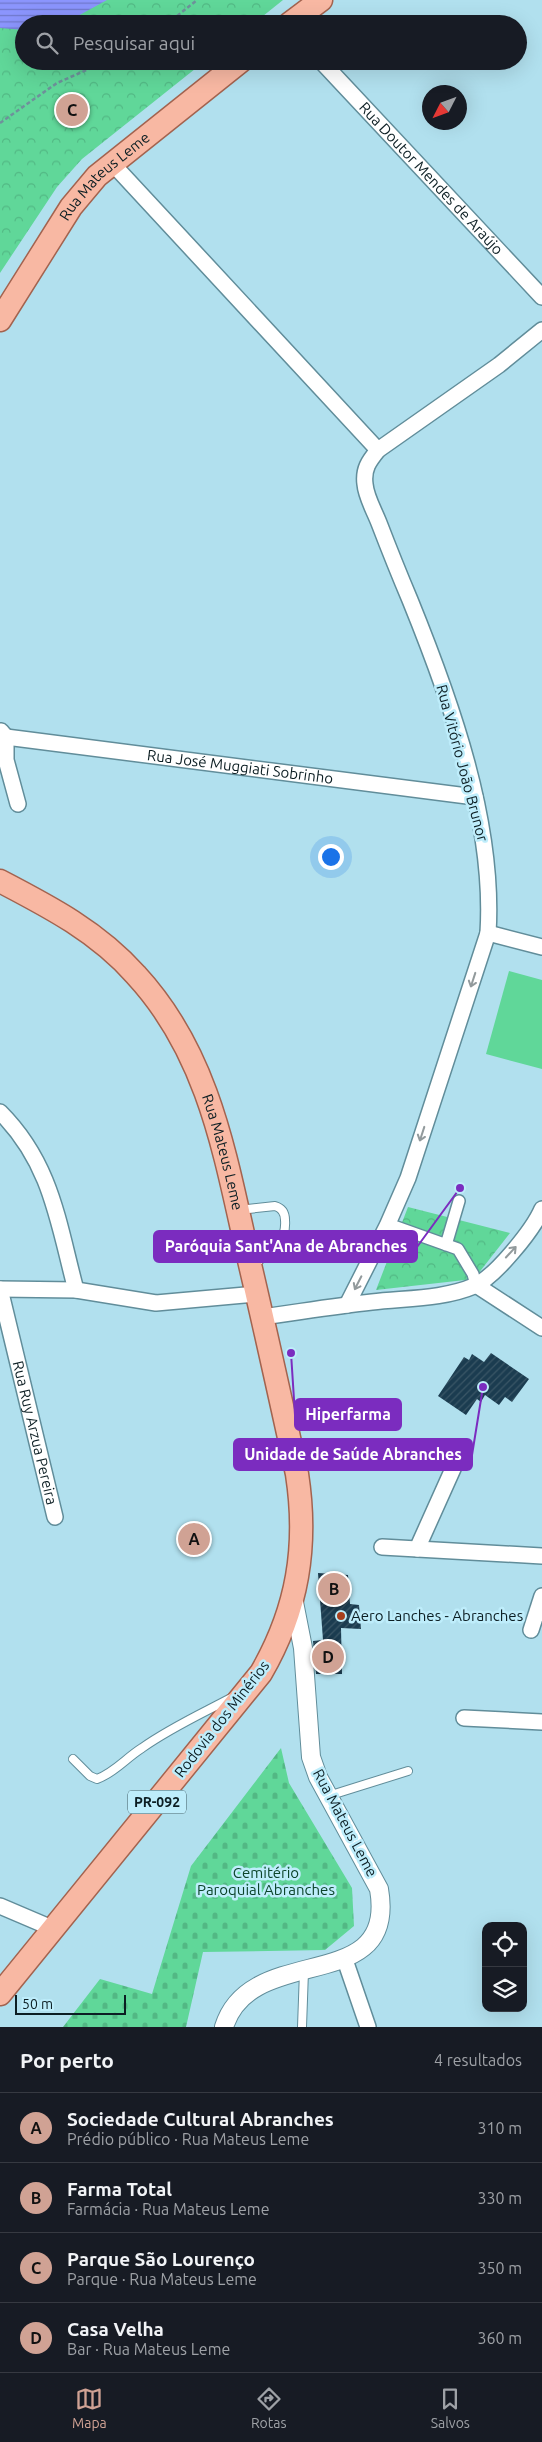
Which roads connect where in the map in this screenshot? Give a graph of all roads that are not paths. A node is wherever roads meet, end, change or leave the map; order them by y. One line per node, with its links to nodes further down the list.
1 (321, 0): 2 (main road)
2 (301, 15)
3 (229, 70): 5 (main road, Rua Mateus Leme)
4 (329, 70): 6 (street, Rua Doutor Mendes de Araújo)
5 (111, 162): 7 (main road, Rua Mateus Leme); 9 (street)
6 (542, 297)
7 (0, 320)
8 (542, 330): 9 (street, Rua Vitório João Brunor)
9 (378, 450): 11 (street, Rua Vitório João Brunor)
10 (3, 734): 11 (street, Rua José Muggiati Sobrinho); 12 (street)
11 (475, 797): 14 (street, Rua Vitório João Brunor)
12 (18, 804)
13 (0, 881): 19 (main road, Rua Mateus Leme)
14 (488, 933): 15 (street); 20 (street, Rua Vitório João Brunor, one-way to 20)
15 (542, 947)
16 (0, 1112): 25 (street)
17 (459, 1201): 21 (street)
18 (542, 1209): 23 (street, one-way to 18)
19 (238, 1210): 22 (main road, Rua Mateus Leme); 22 (lane)
20 (388, 1224): 21 (street); 27 (street, Rua Vitório João Brunor, one-way to 27)
21 (446, 1245): 23 (street)
22 (251, 1267): 26 (main road, Rua Mateus Leme)
23 (476, 1285): 27 (street); 29 (street)
24 (0, 1289): 25 (street); 31 (street, Rua Ruy Arzua Pereira)
25 (76, 1290): 26 (street)
26 (257, 1294): 28 (main road, Rua Mateus Leme)
27 (346, 1305): 28 (street)
28 (262, 1317): 36 (main road, Rua Mateus Leme)
29 (542, 1328)
30 (461, 1451): 33 (street)
31 (55, 1517)
32 (382, 1547): 33 (street)
33 (418, 1548): 34 (street)
34 (542, 1556)
35 (542, 1596): 37 (street)
36 (293, 1597): 38 (main road, Rodovia dos Minérios / PR-092); 43 (street, Rua Mateus Leme)
37 (531, 1630)
38 (248, 1689): 41 (lane); 45 (main road, Rodovia dos Minérios / PR-092)
39 (464, 1718): 40 (street)
40 (542, 1722)
41 (73, 1759)
42 (408, 1771): 43 (lane)
43 (328, 1796): 46 (street, Rua Mateus Leme)
44 (1, 1908): 45 (street)
45 (54, 1929): 48 (main road, Rodovia dos Minérios / PR-092)
46 (345, 1960): 47 (street, Rua Mateus Leme); 51 (street)
47 (304, 1969): 49 (street, Rua Mateus Leme); 50 (lane)
48 (0, 1994)
49 (224, 2027)
50 (302, 2027)
51 (368, 2027)

